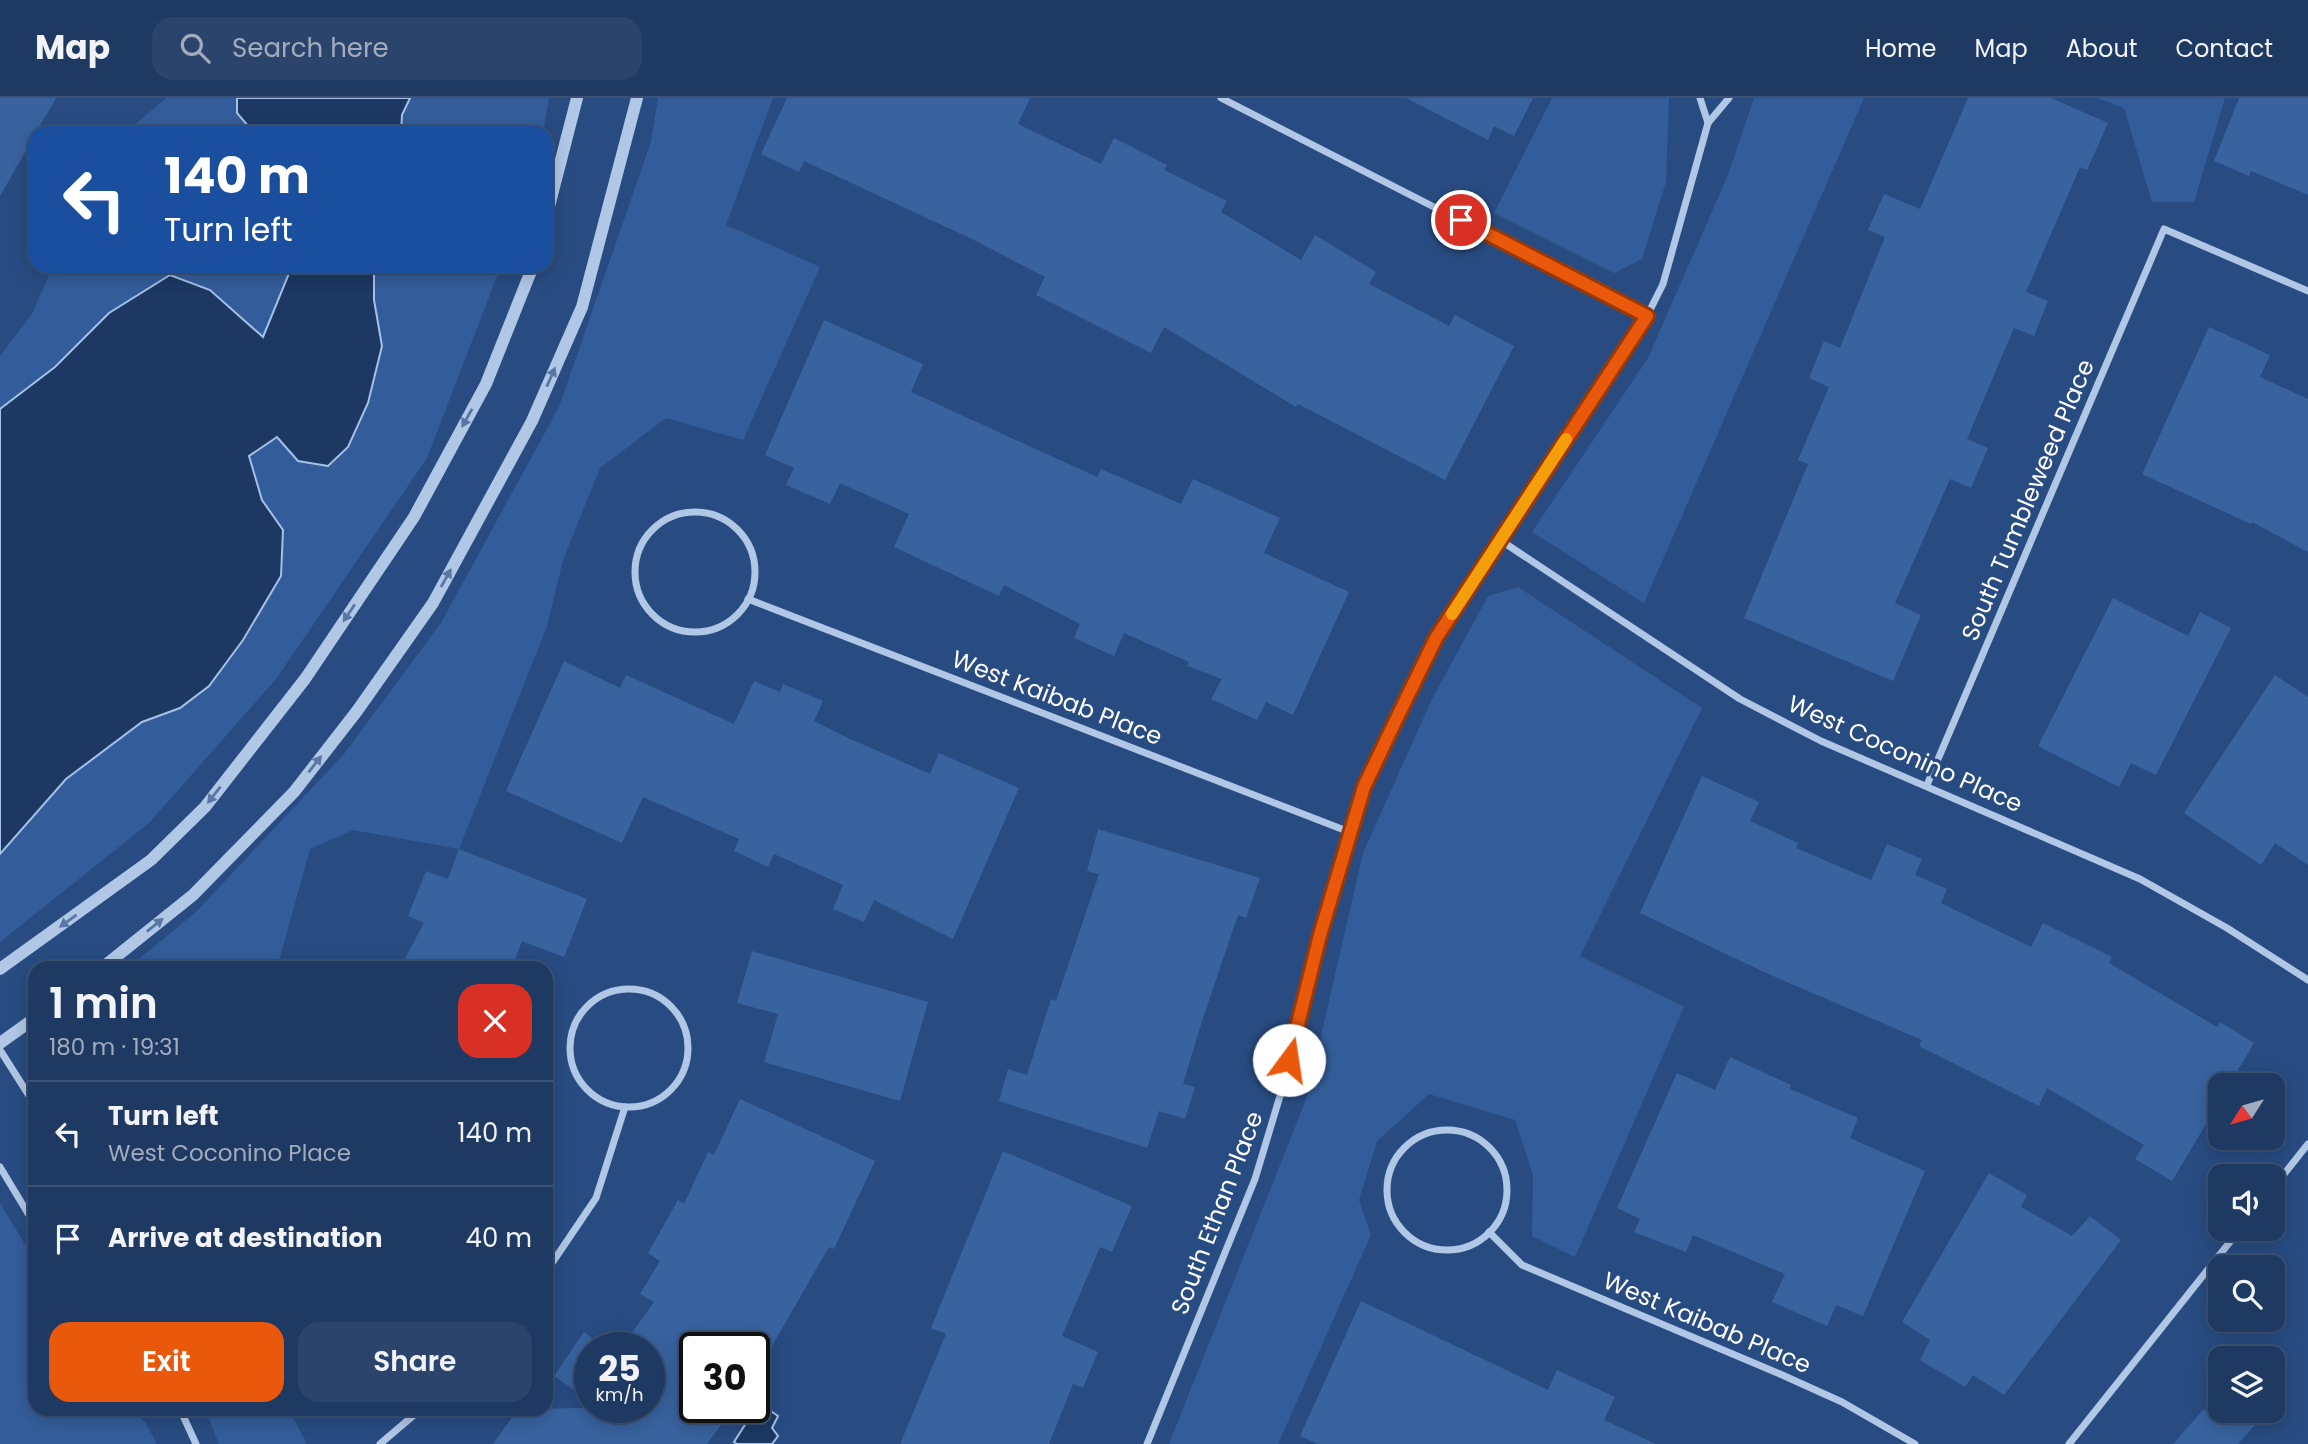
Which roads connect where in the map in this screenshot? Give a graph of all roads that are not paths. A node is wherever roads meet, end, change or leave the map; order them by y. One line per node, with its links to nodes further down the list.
1 (576, 98): 7 (street)
2 (637, 98): 15 (street, one-way to 2)
3 (1221, 98): 10 (street)
4 (1700, 98): 6 (street)
5 (1729, 98): 6 (street, South Ethan Place)
6 (1709, 123): 10 (street, South Ethan Place)
7 (553, 190)
8 (530, 273): 16 (street, one-way to 16)
9 (2308, 291): 13 (street, South Tumbleweed Place)
10 (1647, 316): 11 (street, South Ethan Place)
11 (1500, 540): 13 (street, West Coconino Place); 14 (street, South Ethan Place)
12 (748, 599): 12 (street); 14 (street, West Kaibab Place)
13 (1927, 785): 17 (street, West Coconino Place)
14 (1352, 833): 34 (street, South Ethan Place)
15 (111, 961)
16 (0, 969)
17 (2308, 980)
18 (28, 1023): 19 (street)
19 (0, 1043)
20 (0, 1050): 21 (street)
21 (28, 1094)
22 (625, 1107): 22 (street); 29 (street)
23 (2308, 1144): 25 (street)
24 (0, 1167): 26 (street)
25 (2285, 1173)
26 (28, 1213)
27 (1489, 1232): 27 (street); 35 (street, West Kaibab Place)
28 (2231, 1241): 36 (street)
29 (553, 1262)
30 (182, 1416): 32 (street)
31 (413, 1416): 33 (street)
32 (196, 1444)
33 (380, 1444)
34 (1147, 1444)
35 (1915, 1444)
36 (2069, 1444)

